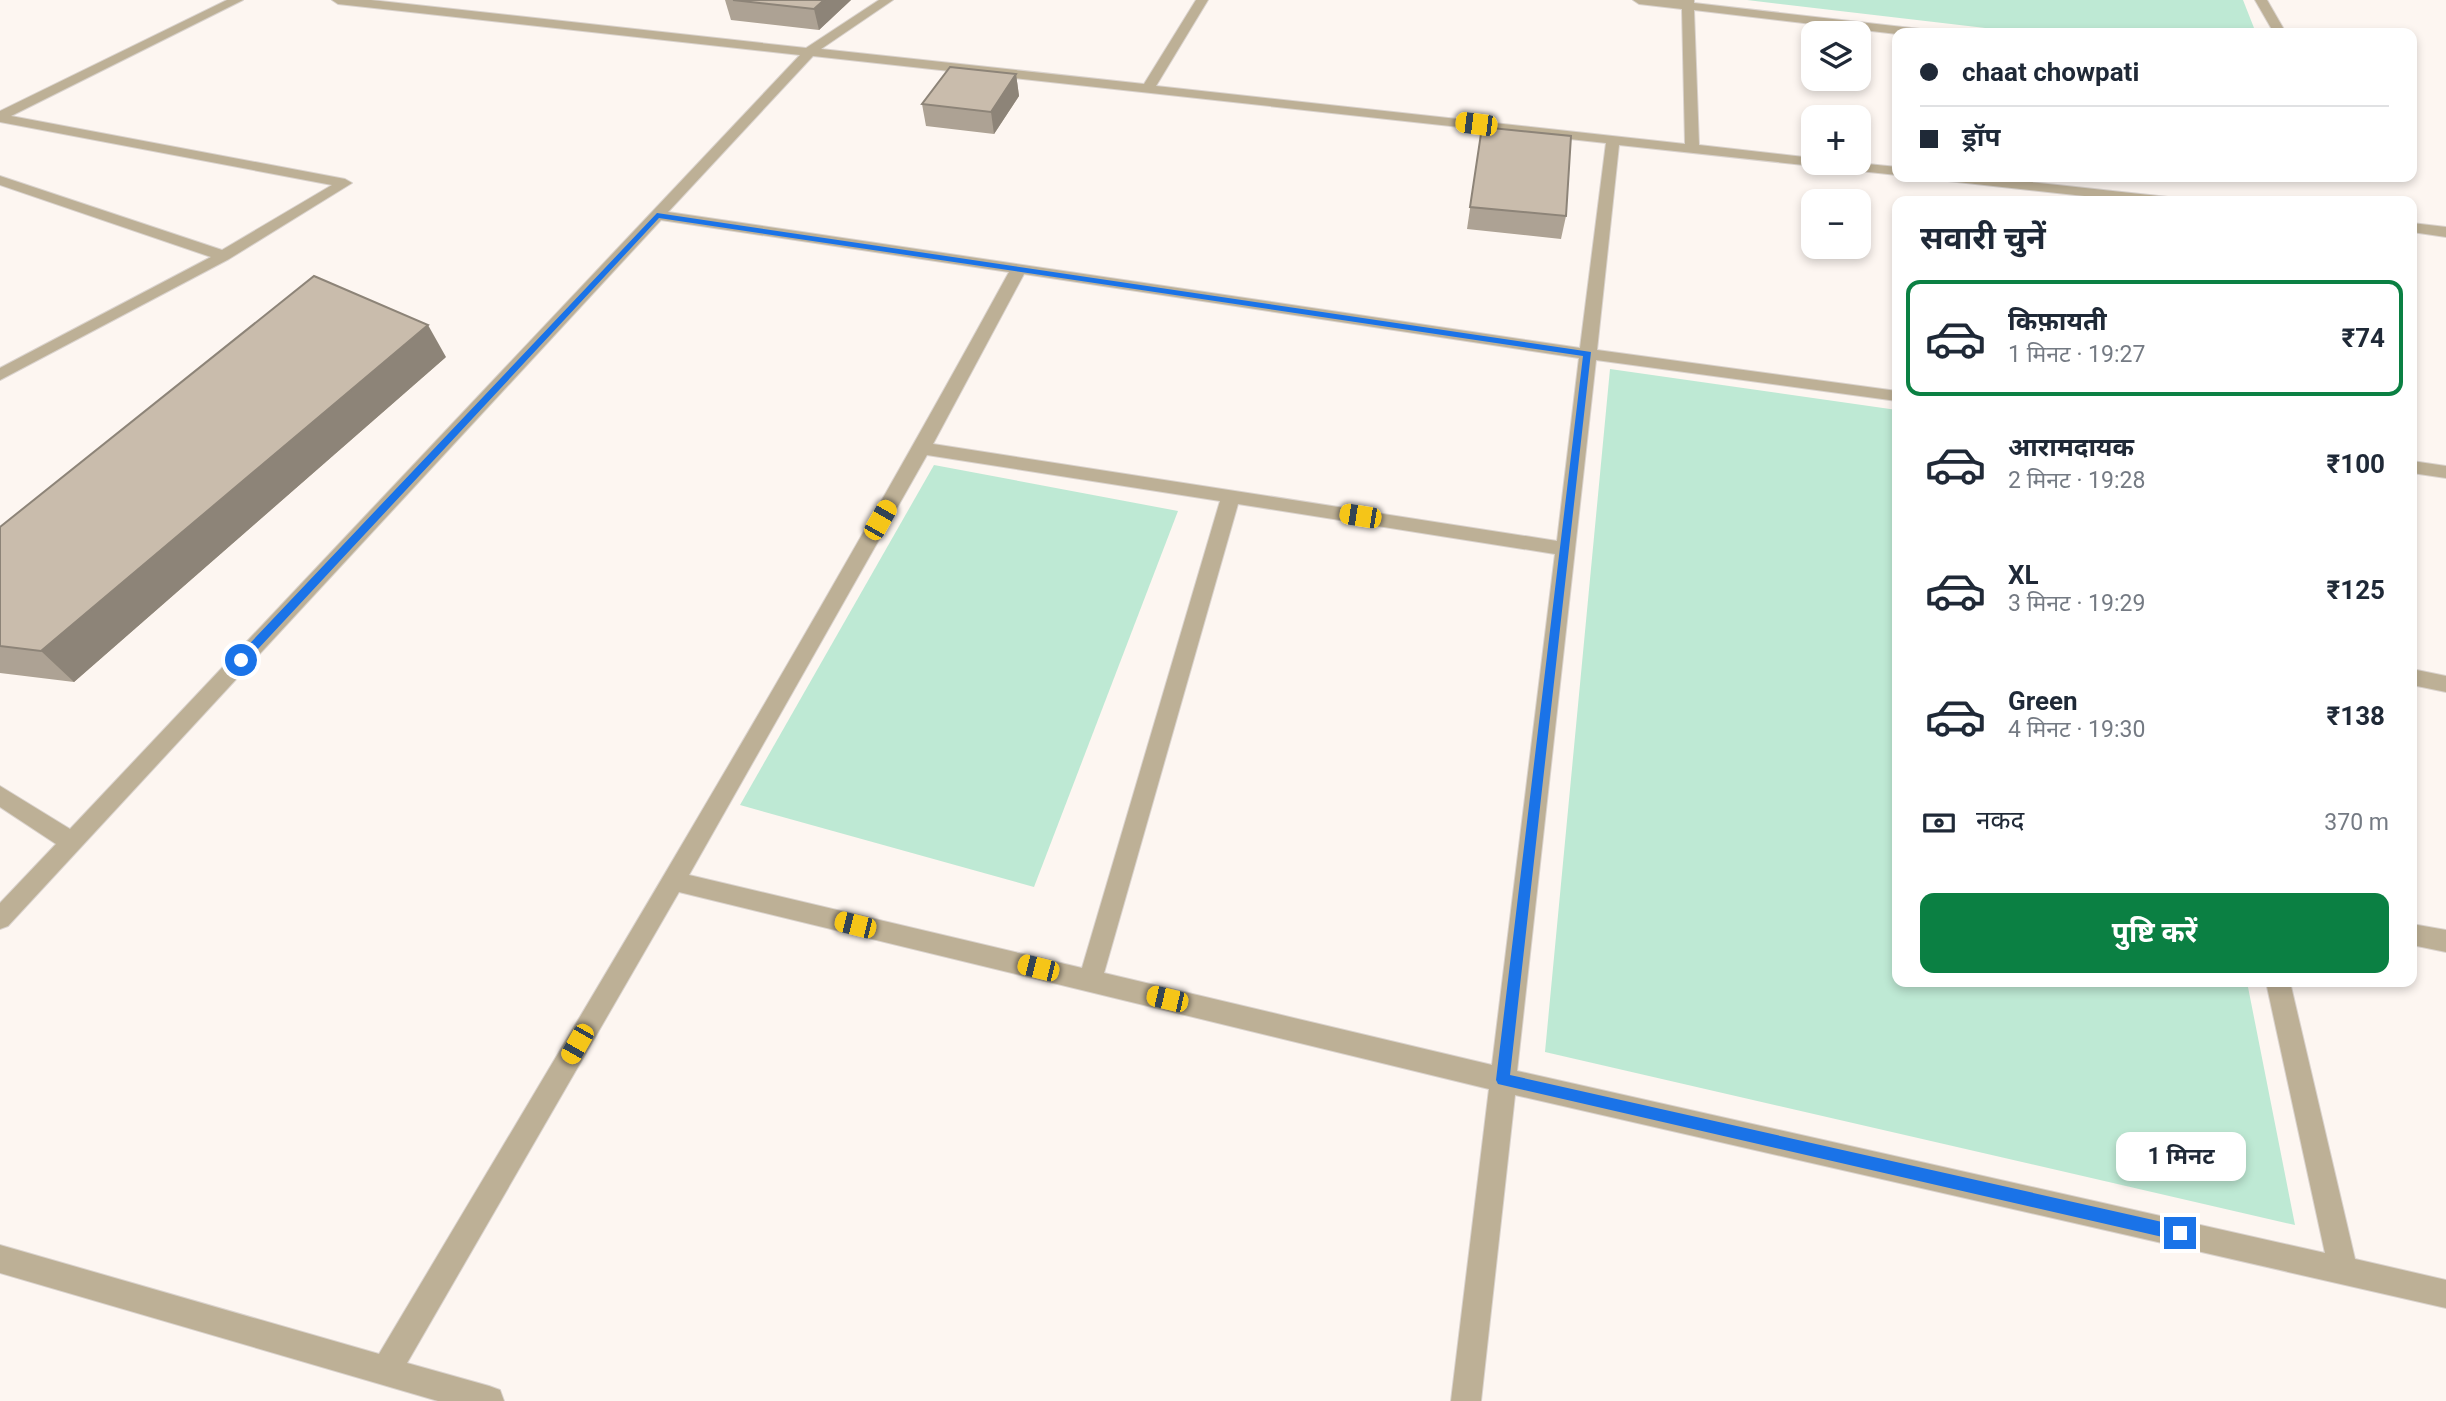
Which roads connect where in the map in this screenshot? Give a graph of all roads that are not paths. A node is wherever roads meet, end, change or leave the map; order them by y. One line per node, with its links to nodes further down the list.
1 (237, 0): 12 (street)
2 (338, 0): 10 (street)
3 (887, 0): 10 (street)
4 (1202, 0): 11 (street)
5 (1639, 0): 7 (street)
6 (2261, 0): 8 (street)
7 (1688, 2): 9 (street); 14 (street)
8 (2277, 28)
9 (1892, 29)
10 (811, 50): 11 (street); 21 (street)
11 (1148, 88): 13 (street)
12 (0, 117): 24 (street)
13 (1613, 139): 14 (street); 26 (street)
14 (1692, 148): 15 (street)
15 (1801, 161)
16 (1871, 168): 17 (street)
17 (1892, 170)
18 (0, 180): 24 (street)
19 (1994, 182): 20 (street)
20 (2122, 196)
21 (657, 215): 25 (street); 37 (street)
22 (2417, 229): 23 (street)
23 (2446, 232)
24 (224, 256): 27 (street)
25 (1019, 269): 26 (street); 29 (street)
26 (1588, 354): 28 (street); 33 (street)
27 (0, 375)
28 (1892, 395)
29 (922, 447): 32 (street); 38 (street)
30 (2417, 468): 31 (street)
31 (2446, 472)
32 (1231, 496): 33 (street); 42 (street)
33 (1566, 549): 44 (street)
34 (2417, 678): 35 (street)
35 (2446, 684)
36 (0, 796): 37 (street)
37 (71, 842): 39 (street)
38 (673, 881): 42 (street); 48 (street)
39 (0, 919)
40 (2417, 936): 41 (street)
41 (2446, 941)
42 (1090, 981): 44 (street)
43 (2278, 987): 46 (street)
44 (1503, 1080): 46 (street); 50 (street)
45 (0, 1259): 48 (street)
46 (2343, 1270): 47 (street)
47 (2446, 1294)
48 (386, 1371): 49 (street)
49 (489, 1401)
50 (1466, 1401)

